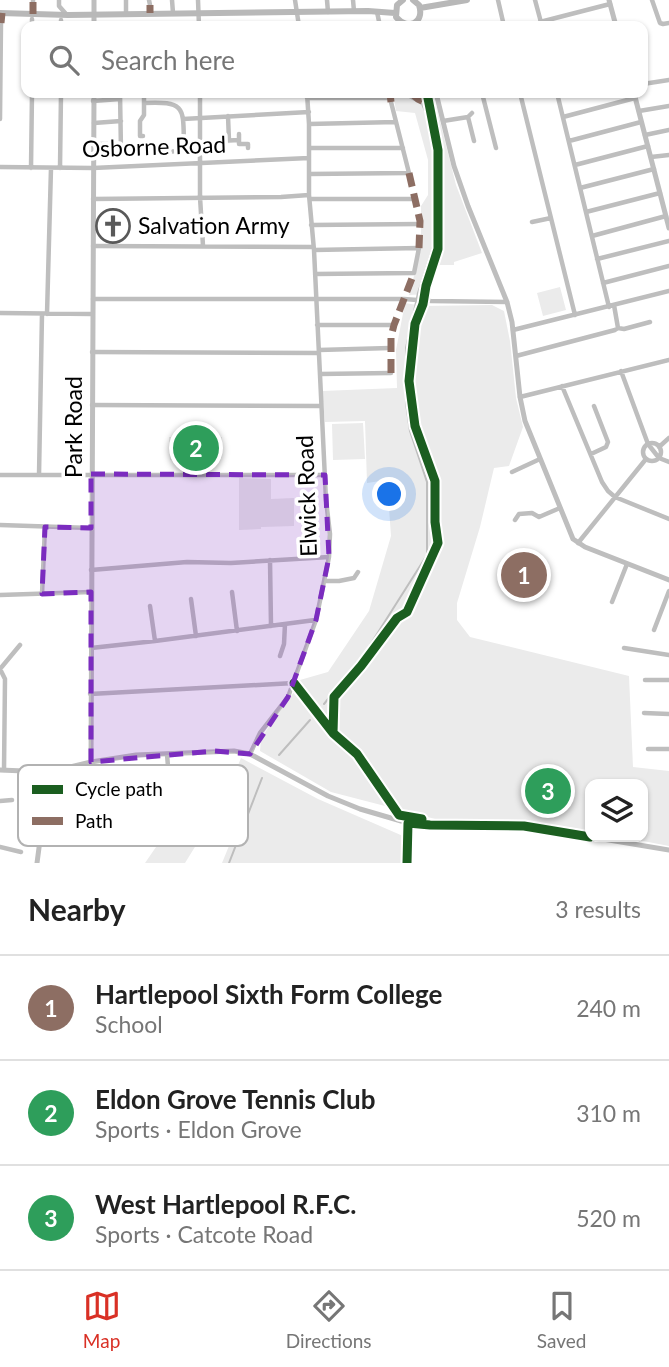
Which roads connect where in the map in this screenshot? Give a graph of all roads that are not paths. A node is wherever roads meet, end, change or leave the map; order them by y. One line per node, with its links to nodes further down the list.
1 (59, 0): 27 (street)
2 (94, 0): 25 (street)
3 (126, 0): 26 (street)
4 (172, 0): 22 (street)
5 (198, 0): 23 (street)
6 (295, 0): 18 (street)
7 (327, 0): 19 (street)
8 (353, 0): 20 (street)
9 (403, 0): 24 (main road)
10 (413, 0): 16 (main road)
11 (467, 0): 16 (main road)
12 (498, 0): 34 (street)
13 (535, 0): 35 (street)
14 (652, 0): 39 (street)
15 (610, 2): 36 (street); 37 (street)
16 (420, 8): 33 (main road)
17 (377, 11): 20 (main road); 24 (main road); 31 (street)
18 (297, 12): 19 (main road); 23 (main road); 30 (street)
19 (328, 12): 20 (main road)
20 (354, 12)
21 (0, 13): 27 (main road)
22 (173, 13): 23 (main road); 26 (main road)
23 (198, 13): 29 (street)
24 (395, 13): 32 (main road)
25 (94, 14): 26 (main road); 27 (main road); 28 (street)
26 (126, 14)
27 (68, 15)
28 (94, 21)
29 (199, 21)
30 (298, 21)
31 (379, 21)
32 (399, 21)
33 (417, 21)
34 (503, 21)
35 (540, 21)
36 (550, 21)
37 (615, 21)
38 (2, 23): 40 (street)
39 (669, 23)
40 (0, 45): 64 (street)
41 (669, 80): 42 (street)
42 (648, 83)
43 (32, 98): 92 (street)
44 (61, 98): 94 (street)
45 (144, 98): 57 (street)
46 (200, 98): 63 (street)
47 (307, 98): 60 (street, Elwick Road)
48 (357, 98): 69 (street)
49 (437, 98): 67 (street)
50 (483, 98): 84 (street)
51 (521, 98): 106 (street)
52 (559, 98): 62 (street)
53 (628, 98): 62 (street)
54 (636, 98): 59 (street)
55 (120, 99): 56 (street); 66 (street)
56 (93, 100): 68 (street, Park Road)
57 (144, 103): 65 (street); 74 (street)
58 (669, 106): 59 (street)
59 (639, 111): 70 (street)
60 (309, 113): 61 (street); 71 (street, Elwick Road)
61 (228, 116): 63 (street); 76 (street)
62 (563, 117): 78 (street)
63 (201, 118): 65 (street); 89 (street)
64 (0, 119)
65 (183, 119): 80 (street)
66 (121, 121): 68 (street); 80 (street)
67 (443, 121): 77 (street); 123 (street)
68 (93, 122): 79 (street, Park Road)
69 (396, 122): 71 (street); 85 (street)
70 (641, 122): 73 (street); 78 (street)
71 (309, 124): 83 (street, Elwick Road)
72 (669, 131): 73 (street)
73 (645, 135): 82 (street)
74 (143, 136)
75 (219, 141): 76 (street)
76 (229, 141): 81 (street)
77 (474, 141)
78 (569, 141): 90 (street)
79 (93, 144): 80 (street); 95 (street, Park Road)
80 (121, 144)
81 (250, 145)
82 (648, 146): 87 (street); 90 (street)
83 (309, 148): 85 (street); 88 (street, Elwick Road)
84 (496, 148)
85 (403, 149): 97 (street)
86 (669, 155): 87 (street)
87 (650, 157): 96 (street)
88 (309, 158): 89 (street, Osborne Road); 97 (street, Elwick Road)
89 (200, 163): 95 (street, Osborne Road); 100 (street)
90 (575, 165): 98 (street)
91 (0, 167): 92 (street, Osborne Road)
92 (31, 168): 93 (street, Osborne Road)
93 (51, 168): 94 (street, Osborne Road); 126 (street)
94 (60, 168): 95 (street, Osborne Road)
95 (93, 168): 102 (street, Park Road)
96 (654, 169): 98 (street); 99 (street)
97 (309, 174): 101 (street, Elwick Road)
98 (580, 188): 104 (street)
99 (660, 193): 104 (street); 105 (street)
100 (200, 197): 101 (street); 102 (street); 114 (street)
101 (310, 197): 103 (street); 109 (street, Elwick Road)
102 (92, 198): 113 (street, Park Road)
103 (416, 199)
104 (586, 212): 111 (street)
105 (667, 212): 110 (street); 111 (street)
106 (551, 218): 107 (street); 128 (street)
107 (533, 222)
108 (420, 224): 109 (street)
109 (311, 225): 115 (street, Elwick Road)
110 (669, 228)
111 (592, 236): 116 (street)
112 (669, 241): 116 (street)
113 (92, 246): 114 (street); 121 (street, Park Road)
114 (203, 246): 115 (street)
115 (314, 248): 118 (street, Elwick Road); 118 (street)
116 (597, 259): 119 (street)
117 (669, 266): 119 (street)
118 (315, 274): 122 (street, Elwick Road)
119 (603, 283): 124 (street)
120 (669, 291): 124 (street)
121 (92, 299): 122 (street); 127 (street, Park Road)
122 (316, 300): 123 (street); 131 (street, Elwick Road)
123 (507, 302): 133 (street)
124 (611, 306): 128 (street); 132 (street)
125 (0, 313): 126 (street)
126 (45, 314): 127 (street); 158 (street)
127 (92, 314): 136 (street, Park Road)
128 (575, 315): 133 (street)
129 (650, 322): 132 (street)
130 (394, 324): 131 (street)
131 (317, 325): 135 (street, Elwick Road)
132 (618, 328): 137 (street)
133 (513, 330): 137 (street)
134 (390, 348): 135 (street)
135 (319, 351): 136 (street); 141 (street, Elwick Road)
136 (92, 352): 144 (street, Park Road)
137 (515, 356): 143 (street)
138 (669, 360): 139 (street)
139 (621, 371): 142 (street); 148 (street)
140 (391, 373): 141 (street)
141 (320, 374): 145 (street, Elwick Road)
142 (562, 386): 143 (street); 150 (street)
143 (520, 397): 152 (street)
144 (92, 405): 145 (street); 156 (street, Park Road)
145 (321, 406): 159 (street, Elwick Road)
146 (594, 406): 150 (street)
147 (669, 438): 149 (street)
148 (648, 444): 149 (street); 151 (street); 153 (street)
149 (659, 447): 151 (street)
150 (591, 454): 160 (street)
151 (659, 458): 153 (street); 154 (street)
152 (540, 459): 155 (street); 161 (street)
153 (646, 459): 160 (street)
154 (669, 462)
155 (512, 472)
156 (91, 474): 158 (street); 159 (street); 166 (street, Park Road)
157 (0, 475): 158 (street)
158 (39, 475)
159 (325, 475): 168 (street, Elwick Road)
160 (615, 497): 162 (street); 167 (street)
161 (561, 508): 163 (street); 167 (street)
162 (669, 519)
163 (515, 520)
164 (0, 525): 165 (street)
165 (45, 527): 166 (street); 178 (street)
166 (91, 528): 171 (street, Park Road)
167 (578, 543): 170 (street)
168 (329, 556): 169 (street); 174 (street, Elwick Road)
169 (270, 560): 171 (street); 185 (street)
170 (626, 564): 173 (street); 181 (street)
171 (91, 570): 175 (street, Park Road)
172 (358, 572): 174 (street)
173 (669, 580)
174 (325, 581): 183 (street, Elwick Road)
175 (91, 592): 178 (street); 191 (street, Park Road)
176 (232, 592): 187 (street)
177 (669, 592): 186 (street)
178 (42, 594): 179 (street)
179 (0, 595)
180 (191, 599): 188 (street)
181 (612, 602)
182 (150, 606): 189 (street)
183 (316, 620): 184 (street); 198 (street, Elwick Road)
184 (285, 624): 185 (street); 193 (street)
185 (271, 626): 187 (street)
186 (654, 630)
187 (237, 631): 188 (street)
188 (196, 636): 189 (street)
189 (155, 641): 191 (street)
190 (20, 645): 195 (street)
191 (91, 648): 199 (street, Park Road)
192 (624, 648): 194 (street)
193 (279, 653)
194 (669, 655)
195 (0, 669): 209 (street)
196 (645, 680): 197 (street)
197 (669, 680)
198 (295, 683): 199 (street); 205 (street, Elwick Road)
199 (90, 694): 206 (street, Park Road)
200 (644, 713): 201 (street)
201 (669, 714)
202 (648, 749): 203 (street)
203 (669, 749)
204 (167, 754): 205 (street); 206 (street); 208 (street)
205 (250, 754): 212 (street)
206 (91, 762): 207 (street)
207 (78, 765)
208 (168, 765)
209 (2, 770)
210 (12, 800): 211 (street)
211 (0, 801)
212 (408, 823): 213 (street); 218 (street)
213 (585, 836)
214 (621, 842): 216 (street)
215 (0, 847): 217 (street)
216 (669, 850)
217 (21, 852)
218 (407, 863)

